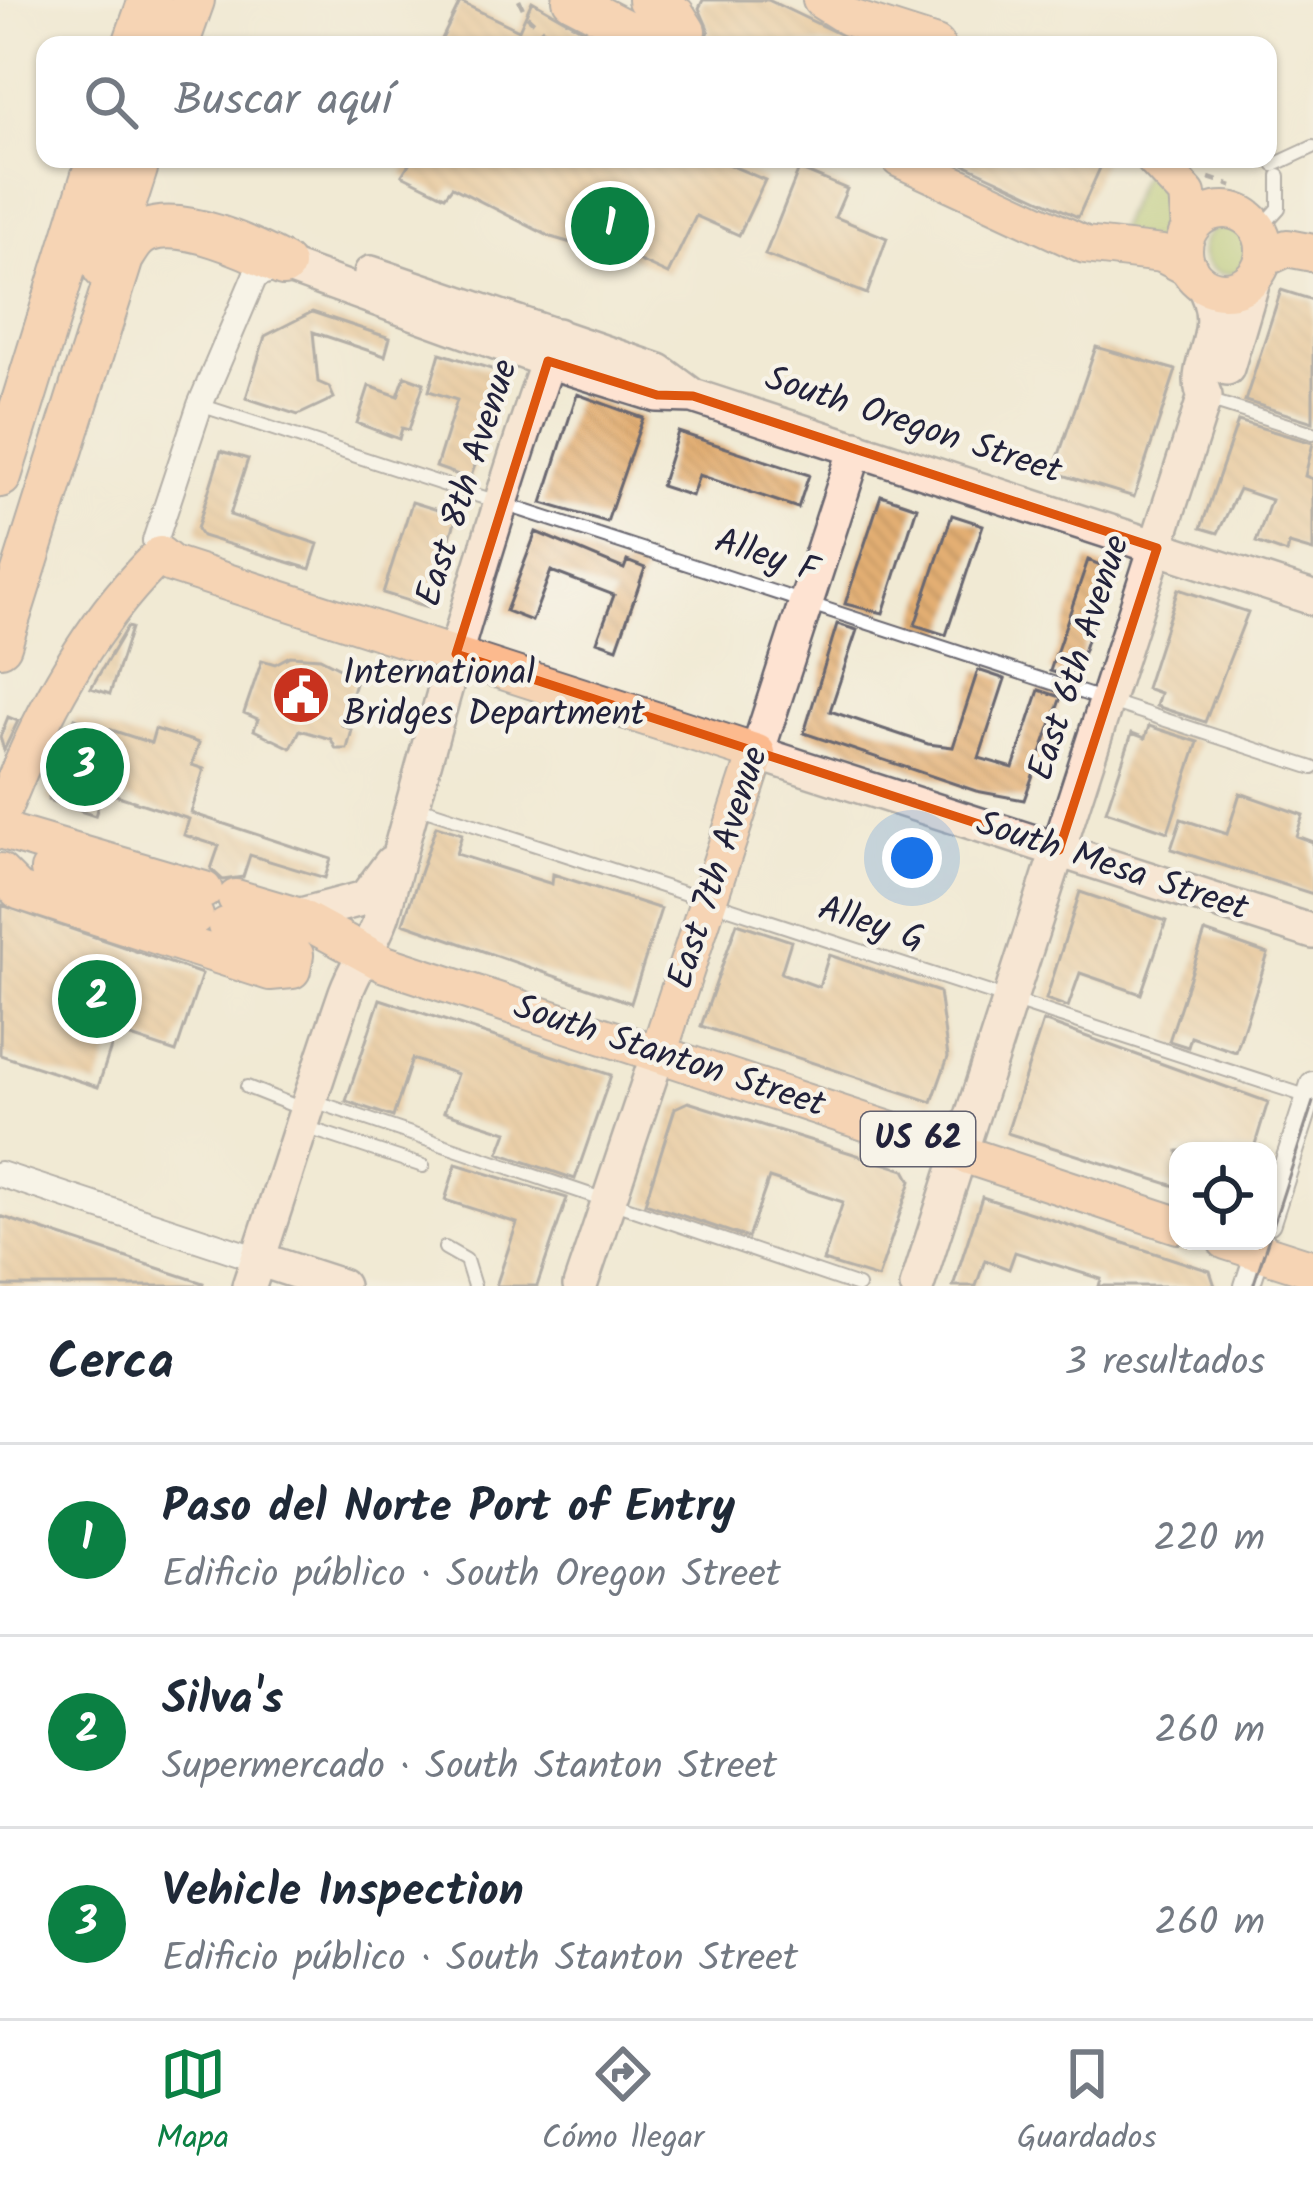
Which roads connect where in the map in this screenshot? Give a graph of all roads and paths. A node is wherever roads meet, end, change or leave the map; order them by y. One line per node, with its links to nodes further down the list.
1 (150, 0): 9 (highway)
2 (193, 0): 10 (highway)
3 (208, 0): 11 (highway)
4 (519, 0): 12 (path)
5 (571, 0): 13 (main road)
6 (596, 0): 14 (main road)
7 (646, 0): 15 (main road)
8 (820, 0): 16 (main road)
9 (137, 36)
10 (180, 36)
11 (196, 36)
12 (549, 36)
13 (667, 36)
14 (669, 36)
15 (675, 36)
16 (908, 36)
17 (1313, 147): 26 (lane)
18 (95, 168): 34 (highway)
19 (136, 168): 39 (highway)
20 (154, 168): 23 (highway)
21 (919, 168): 28 (main road)
22 (1162, 168): 24 (main road)
23 (202, 215): 29 (street, South Oregon Street)
24 (1190, 229): 26 (main road); 28 (main road)
25 (1313, 253): 26 (main road)
26 (1259, 255): 28 (main road); 30 (street, East 6th Avenue)
27 (283, 266): 29 (street, South Oregon Street); 31 (street); 41 (highway)
28 (1195, 275): 30 (street, East 6th Avenue)
29 (553, 348): 33 (street, South Oregon Street); 35 (street, East 8th Avenue)
30 (1205, 397): 32 (lane); 36 (street, East 6th Avenue)
31 (200, 405): 35 (lane, Alley F); 37 (street)
32 (1313, 434)
33 (856, 448): 36 (street, South Oregon Street); 40 (street, East 7th Avenue)
34 (0, 476)
35 (503, 501): 40 (lane, Alley F); 42 (street, East 8th Avenue)
36 (1157, 548): 38 (street, South Oregon Street); 43 (street, East 6th Avenue)
37 (160, 555): 42 (main road, South Mesa Street); 47 (main road)
38 (1313, 598)
39 (0, 601)
40 (806, 602): 43 (lane, Alley F); 44 (street, East 7th Avenue)
41 (0, 646)
42 (457, 654): 44 (main road, South Mesa Street); 46 (street, East 8th Avenue)
43 (1107, 701): 45 (lane, Alley F); 49 (street, East 6th Avenue)
44 (757, 753): 49 (street, South Mesa Street); 52 (main road, East 7th Avenue)
45 (1313, 768)
46 (412, 805): 51 (street, East 8th Avenue); 52 (lane, Alley G)
47 (0, 818)
48 (0, 830): 50 (main road, South Stanton Street / US 62)
49 (1059, 850): 55 (street, South Mesa Street); 57 (street, East 6th Avenue)
50 (16, 858): 53 (main road, South Stanton Street / US 62); 53 (main road, South Stanton Street)
51 (392, 862): 54 (street, East 8th Avenue); 56 (street, East 8th Avenue)
52 (708, 904): 57 (lane, Alley G); 58 (main road, East 7th Avenue)
53 (215, 908): 54 (main road, South Stanton Street / US 62)
54 (297, 916): 56 (main road, South Stanton Street / US 62)
55 (1313, 932)
56 (364, 951): 58 (main road, South Stanton Street / US 62); 61 (street, East 8th Avenue)
57 (1010, 1001): 60 (lane, Alley G); 62 (street, East 6th Avenue)
58 (658, 1054): 62 (main road, South Stanton Street / US 62); 66 (street, East 7th Avenue)
59 (247, 1087): 61 (lane)
60 (1312, 1093): 65 (street)
61 (305, 1112): 63 (lane); 66 (lane); 71 (street, East 8th Avenue)
62 (960, 1153): 67 (main road, South Stanton Street / US 62); 76 (street, East 6th Avenue)
63 (423, 1166)
64 (0, 1174): 71 (street)
65 (1277, 1183)
66 (607, 1202): 74 (street, East 7th Avenue); 75 (lane)
67 (1169, 1222)
68 (446, 1248): 73 (lane)
69 (1258, 1250): 70 (main road)
70 (1313, 1269)
71 (254, 1273): 72 (street)
72 (340, 1286)
73 (474, 1286)
74 (580, 1286)
75 (858, 1286)
76 (917, 1286)

